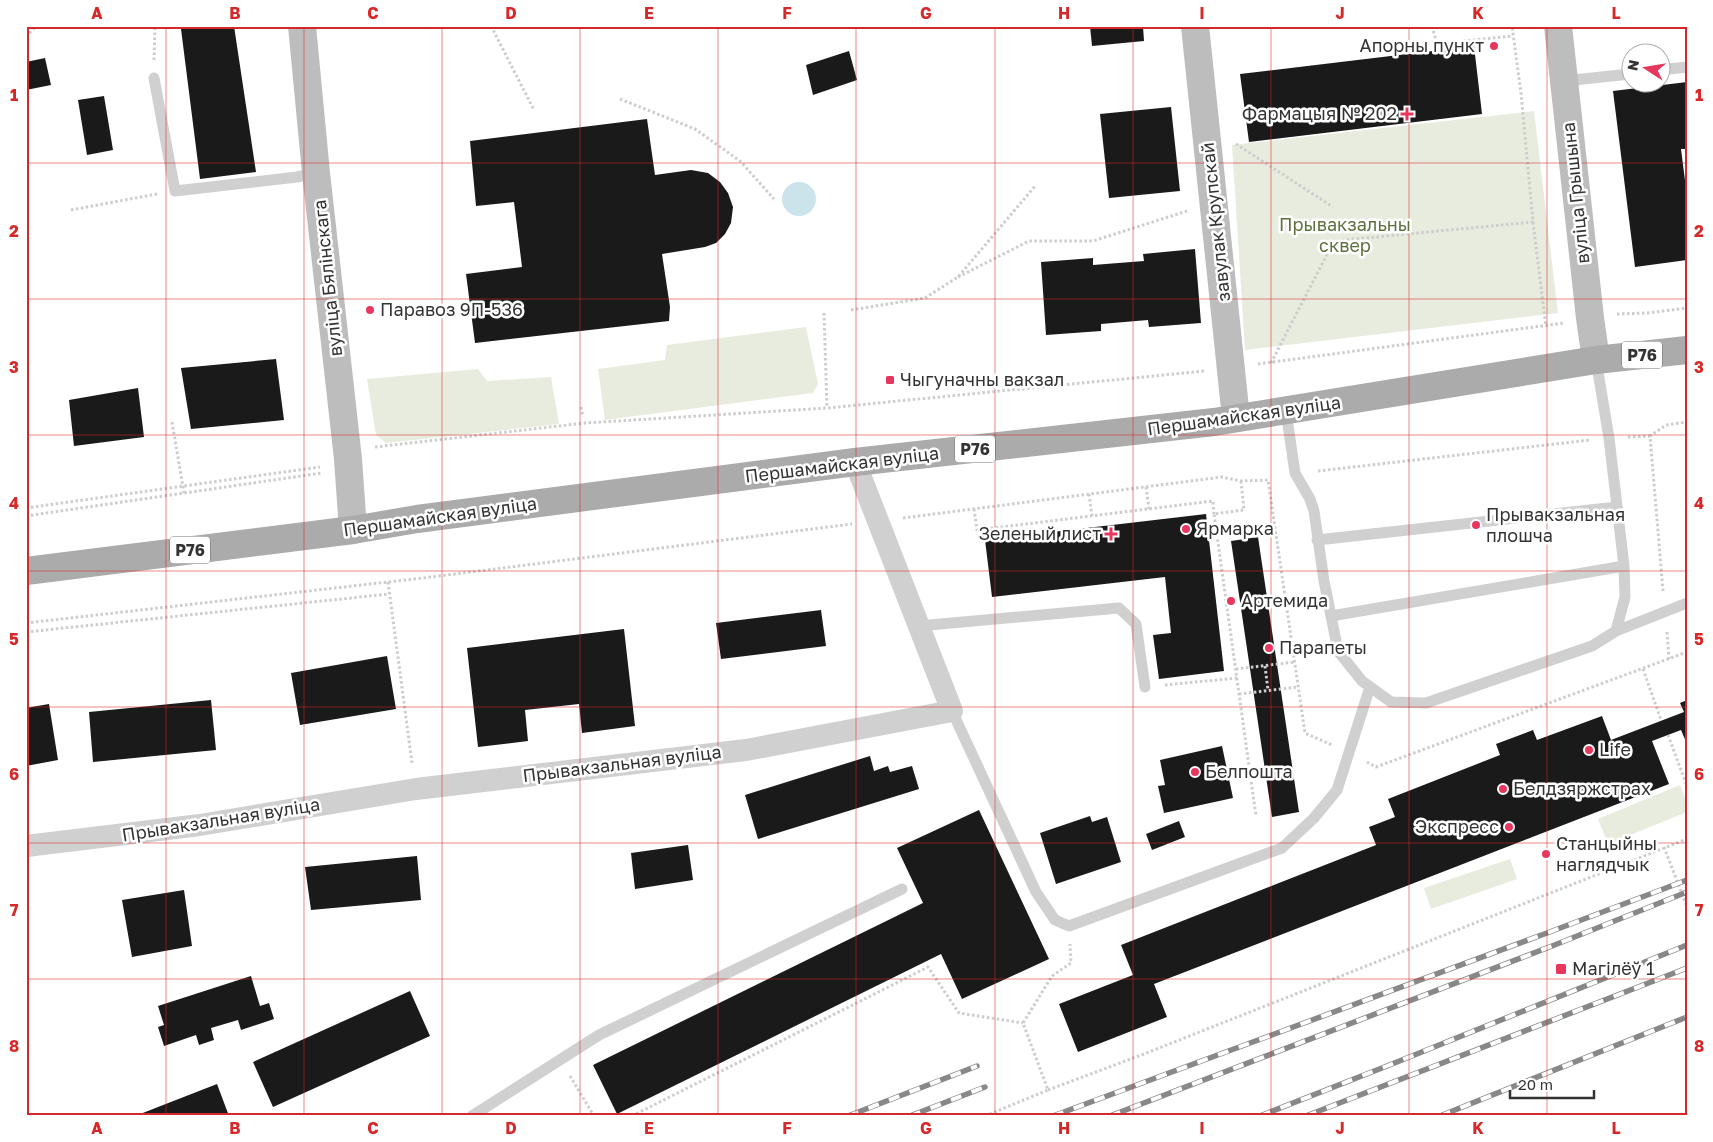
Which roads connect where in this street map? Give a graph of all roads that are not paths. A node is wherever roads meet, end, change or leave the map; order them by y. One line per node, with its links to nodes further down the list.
1 (302, 26): 9 (main road, вуліца Бялінскага)
2 (1195, 26): 13 (main road, завулак Крупскай)
3 (1558, 26): 8 (main road, вуліца Грышына)
4 (1687, 67): 5 (lane)
5 (1670, 69)
6 (1620, 75): 8 (lane)
7 (154, 78): 9 (lane)
8 (1564, 81): 11 (main road, вуліца Грышына)
9 (316, 173): 16 (main road, вуліца Бялінскага)
10 (1687, 350): 11 (main road, Першамайская вуліца / Р76)
11 (1596, 360): 12 (main road, Першамайская вуліца / Р76); 15 (lane)
12 (1286, 411): 13 (main road, Першамайская вуліца / Р76); 17 (lane)
13 (1236, 418): 14 (main road, Першамайская вуліца / Р76)
14 (855, 462): 16 (main road, Першамайская вуліца / Р76); 22 (street)
15 (1617, 506): 17 (lane); 18 (lane)
16 (353, 530): 19 (main road, Першамайская вуліца / Р76)
17 (1317, 540): 21 (lane)
18 (1624, 566): 21 (lane); 23 (lane)
19 (26, 571)
20 (1687, 603): 23 (lane)
21 (1331, 616): 25 (lane)
22 (918, 626): 24 (lane); 26 (street)
23 (1616, 631): 25 (lane)
24 (1145, 687)
25 (1370, 687): 26 (lane)
26 (952, 711): 27 (street, Прывакзальная вуліца)
27 (26, 846)
28 (902, 889): 29 (lane)
29 (472, 1116)

